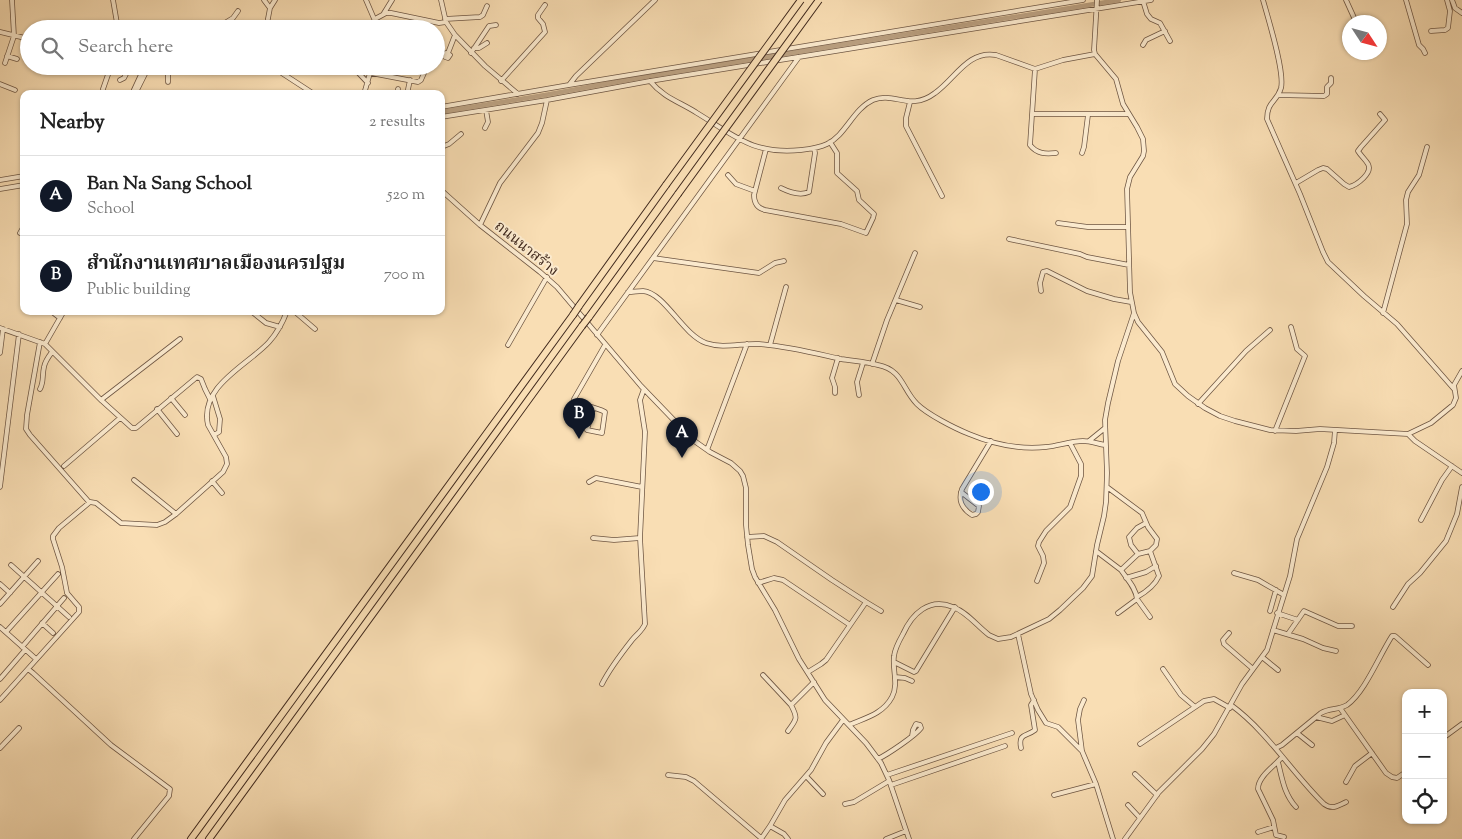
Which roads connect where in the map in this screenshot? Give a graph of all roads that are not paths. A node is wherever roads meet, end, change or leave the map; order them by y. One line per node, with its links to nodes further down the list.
1 (12, 0): 39 (street)
2 (114, 0): 29 (street)
3 (264, 0): 22 (street)
4 (275, 0): 22 (street)
5 (366, 0): 28 (street)
6 (392, 0): 26 (street)
7 (441, 0): 33 (street)
8 (655, 0): 72 (street)
9 (801, 0): 309 (highway, bridge)
10 (819, 0): 310 (highway, bridge)
11 (1083, 0): 72 (street)
12 (1097, 0): 23 (street)
13 (1151, 0): 19 (street)
14 (1263, 0): 82 (street)
15 (1346, 0): 27 (street)
16 (1406, 0): 47 (street)
17 (1447, 0): 36 (street)
18 (1452, 0): 25 (street)
19 (1143, 1): 23 (street); 35 (street)
20 (545, 5): 67 (street)
21 (487, 6): 33 (street)
22 (270, 8): 31 (street)
23 (1097, 9): 48 (street); 50 (street)
24 (238, 11): 30 (street)
25 (1462, 12)
26 (384, 14): 28 (street); 32 (street)
27 (1353, 15)
28 (375, 19)
29 (117, 20)
30 (230, 20)
31 (268, 20)
32 (427, 20)
33 (445, 20): 38 (street)
34 (496, 25): 44 (street)
35 (1165, 31): 41 (street); 43 (street)
36 (1431, 31)
37 (0, 32): 39 (street)
38 (455, 35): 45 (street); 46 (street)
39 (14, 36): 40 (street); 49 (street)
40 (20, 37)
41 (1170, 41)
42 (487, 43): 44 (street)
43 (1143, 44)
44 (474, 48): 46 (street)
45 (448, 53)
46 (471, 53): 67 (street)
47 (1425, 53)
48 (1095, 54): 53 (street); 89 (street)
49 (7, 56): 51 (street); 52 (street)
50 (799, 57): 68 (street); 95 (street)
51 (17, 59)
52 (5, 63)
53 (1035, 69): 85 (street); 88 (street)
54 (108, 75): 74 (street)
55 (126, 75): 65 (street)
56 (141, 75): 76 (street)
57 (144, 75): 77 (street)
58 (168, 75): 69 (street)
59 (286, 75): 78 (street)
60 (360, 75): 70 (street)
61 (370, 75): 70 (street)
62 (381, 75): 66 (street)
63 (423, 75): 66 (street)
64 (1331, 78): 82 (street)
65 (120, 80)
66 (410, 80): 80 (street)
67 (500, 81): 81 (street)
68 (650, 81): 83 (street); 95 (street)
69 (168, 82)
70 (368, 83): 79 (street)
71 (0, 84): 75 (street)
72 (569, 85): 73 (street)
73 (564, 88): 81 (street); 83 (street)
74 (103, 89)
75 (14, 90)
76 (135, 90)
77 (135, 90)
78 (308, 90)
79 (365, 90)
80 (408, 90)
81 (518, 94): 86 (street)
82 (1278, 95): 106 (street)
83 (565, 96): 84 (street)
84 (547, 100): 87 (street); 114 (street)
85 (910, 102): 96 (street); 112 (street)
86 (445, 107)
87 (486, 110): 92 (street); 93 (street)
88 (1032, 114): 91 (street); 101 (street)
89 (1129, 114): 91 (street); 115 (street)
90 (1380, 114): 106 (street)
91 (1088, 115): 102 (street)
92 (445, 116)
93 (485, 128)
94 (461, 134): 97 (street)
95 (739, 140): 99 (street); 118 (street)
96 (830, 142): 100 (street); 110 (street)
97 (445, 146)
98 (1427, 147): 129 (street)
99 (766, 148): 100 (street); 110 (street)
100 (814, 148): 108 (street)
101 (1056, 152)
102 (1082, 153)
103 (728, 175): 110 (street)
104 (20, 177): 105 (street)
105 (0, 180)
106 (1296, 183): 129 (street)
107 (20, 186): 109 (street)
108 (781, 188)
109 (0, 189)
110 (755, 191)
111 (445, 193): 114 (street, ถนนนาสร้าง)
112 (942, 196)
113 (1058, 223): 115 (street)
114 (480, 224): 121 (street, ถนนนาสร้าง)
115 (1128, 227): 120 (street)
116 (1009, 239): 120 (street)
117 (915, 253): 125 (street)
118 (653, 258): 119 (street); 124 (street)
119 (784, 261)
120 (1129, 265): 126 (street)
121 (547, 278): 142 (street, ถนนนาสร้าง); 148 (street)
122 (786, 287): 149 (street)
123 (1041, 291): 126 (street)
124 (628, 292): 142 (street); 147 (street)
125 (896, 300): 127 (street); 154 (street)
126 (1131, 302): 128 (street)
127 (920, 307)
128 (1134, 313): 164 (street); 169 (street)
129 (1383, 313): 158 (street)
130 (56, 315): 135 (street)
131 (62, 315): 135 (street)
132 (256, 315): 136 (street)
133 (285, 315): 136 (street)
134 (299, 315): 139 (street)
135 (60, 318): 145 (street)
136 (280, 327): 162 (street)
137 (1291, 327): 171 (street)
138 (2, 328): 141 (street); 151 (street)
139 (316, 329)
140 (1270, 330): 164 (street)
141 (19, 334): 144 (street); 189 (street)
142 (597, 335): 146 (street, ถนนนาสร้าง)
143 (180, 339): 163 (street)
144 (40, 342): 145 (street); 192 (street)
145 (45, 344): 150 (street)
146 (605, 344): 157 (street, ถนนนาสร้าง); 165 (street)
147 (747, 344): 149 (street); 179 (street)
148 (508, 345)
149 (770, 345): 152 (street)
150 (52, 352): 156 (street); 163 (street)
151 (0, 353)
152 (838, 358): 153 (street); 159 (street)
153 (862, 363): 154 (street); 160 (street)
154 (872, 364): 175 (street)
155 (1462, 371): 158 (street)
156 (40, 389)
157 (644, 389): 179 (street, ถนนนาสร้าง); 187 (street)
158 (1454, 389): 173 (street)
159 (834, 393)
160 (859, 396)
161 (171, 398): 162 (street); 166 (street); 167 (street)
162 (211, 398): 174 (street); 174 (street)
163 (101, 400): 168 (street)
164 (1198, 404): 171 (street)
165 (593, 408): 165 (street)
166 (158, 409): 168 (street); 172 (street)
167 (185, 415)
168 (120, 418): 180 (street)
169 (1105, 428): 176 (street); 178 (street)
170 (1335, 430): 171 (street); 173 (street); 216 (street)
171 (1275, 431)
172 (177, 434)
173 (1408, 434): 181 (street)
174 (214, 436): 184 (street)
175 (991, 442): 177 (street); 190 (street)
176 (1089, 442): 177 (street); 178 (street)
177 (1070, 443): 210 (street)
178 (1105, 445): 186 (street)
179 (706, 450): 196 (street, ถนนนาสร้าง)
180 (64, 466)
181 (1452, 466): 182 (street); 194 (street)
182 (1462, 473)
183 (134, 480): 193 (street)
184 (212, 481): 191 (street); 193 (street)
185 (589, 482): 187 (street)
186 (1107, 486): 195 (street); 199 (street)
187 (642, 487): 198 (street)
188 (1462, 487): 223 (street)
189 (0, 488)
190 (961, 492): 190 (street)
191 (222, 493)
192 (89, 502): 193 (street); 244 (street)
193 (176, 514)
194 (1422, 520)
195 (1146, 523): 200 (street); 201 (street)
196 (747, 537): 211 (street); 219 (street)
197 (593, 538): 198 (street)
198 (640, 538): 257 (street)
199 (1096, 551): 205 (street); 238 (street)
200 (1150, 551): 201 (street); 204 (street)
201 (1138, 554): 205 (street)
202 (38, 561): 208 (street)
203 (11, 565): 208 (street)
204 (1156, 566): 209 (street); 218 (street)
205 (1121, 570): 209 (street)
206 (1234, 573): 213 (street)
207 (58, 574): 214 (street)
208 (24, 577): 214 (street); 215 (street)
209 (1126, 578): 218 (street)
210 (1037, 581)
211 (758, 583): 232 (street); 251 (street)
212 (0, 584): 215 (street)
213 (1276, 590): 216 (street); 225 (street)
214 (41, 592): 221 (street); 236 (street)
215 (10, 593): 220 (street)
216 (1284, 595): 227 (street)
217 (64, 598): 221 (street)
218 (1137, 598): 226 (street); 229 (street)
219 (866, 602): 224 (street); 232 (street)
220 (0, 604)
221 (57, 607): 228 (street); 231 (street)
222 (954, 607): 238 (street); 245 (street); 245 (street)
223 (1394, 608)
224 (880, 611)
225 (1270, 611)
226 (1118, 613)
227 (1277, 613): 230 (street); 235 (street)
228 (69, 617)
229 (1150, 617)
230 (1298, 620): 233 (street); 240 (street)
231 (42, 623): 237 (street); 241 (street)
232 (850, 625): 251 (street)
233 (1352, 626)
234 (0, 628): 236 (street)
235 (1273, 630): 240 (street); 243 (street)
236 (6, 632): 241 (street)
237 (54, 633)
238 (1018, 634): 259 (street)
239 (1229, 634): 249 (street)
240 (1288, 634): 242 (street)
241 (24, 648): 244 (street); 254 (street)
242 (1336, 651)
243 (1262, 657): 249 (street); 250 (street)
244 (36, 659): 247 (street)
245 (894, 662): 253 (street)
246 (1428, 665): 264 (street)
247 (28, 669): 258 (street); 308 (street)
248 (1163, 669): 262 (street)
249 (1253, 669): 263 (street)
250 (1278, 670)
251 (808, 672): 256 (street)
252 (763, 675): 261 (street)
253 (895, 676): 255 (street); 269 (street)
254 (0, 679)
255 (912, 681)
256 (814, 682): 261 (street); 267 (street)
257 (602, 684)
258 (0, 700)
259 (1034, 700): 280 (street); 282 (street)
260 (1084, 700): 282 (street)
261 (791, 705): 271 (street)
262 (1194, 706): 263 (street); 276 (street)
263 (1231, 706): 281 (street); 297 (street)
264 (1340, 708): 265 (street); 266 (street)
265 (1345, 715): 266 (street); 283 (street)
266 (1316, 717): 273 (street)
267 (843, 720): 269 (street); 291 (street)
268 (1462, 724): 274 (street)
269 (848, 725): 285 (street)
270 (19, 728): 279 (street)
271 (788, 731)
272 (1012, 733): 289 (street)
273 (1297, 733): 277 (street); 281 (street)
274 (1447, 735)
275 (912, 736): 285 (street)
276 (1140, 744)
277 (1312, 745)
278 (1005, 746): 293 (street)
279 (0, 748)
280 (1021, 748)
281 (1276, 748): 284 (street)
282 (1082, 751): 294 (street)
283 (1372, 753): 290 (street); 292 (street)
284 (1282, 757): 286 (street); 298 (street)
285 (878, 759): 289 (street)
286 (1278, 762): 301 (street); 304 (street)
287 (1135, 774): 297 (street)
288 (668, 775): 311 (street)
289 (887, 775): 293 (street)
290 (1402, 775)
291 (806, 776): 295 (street); 303 (street)
292 (1346, 782)
293 (890, 783): 299 (street); 305 (street)
294 (1096, 784): 296 (street); 315 (street)
295 (824, 794)
296 (1054, 795)
297 (1157, 795): 302 (street)
298 (1346, 802)
299 (845, 804)
300 (1128, 805): 302 (street)
301 (1296, 807)
302 (1140, 818): 316 (street)
303 (770, 826): 311 (street); 312 (street)
304 (1274, 827): 306 (street); 307 (street)
305 (906, 831): 313 (street); 314 (street)
306 (1258, 832)
307 (1284, 836)
308 (134, 839)
309 (191, 839)
310 (209, 839)
311 (761, 839)
312 (788, 839)
313 (886, 839)
314 (909, 839)
315 (1113, 839)
316 (1125, 839)

